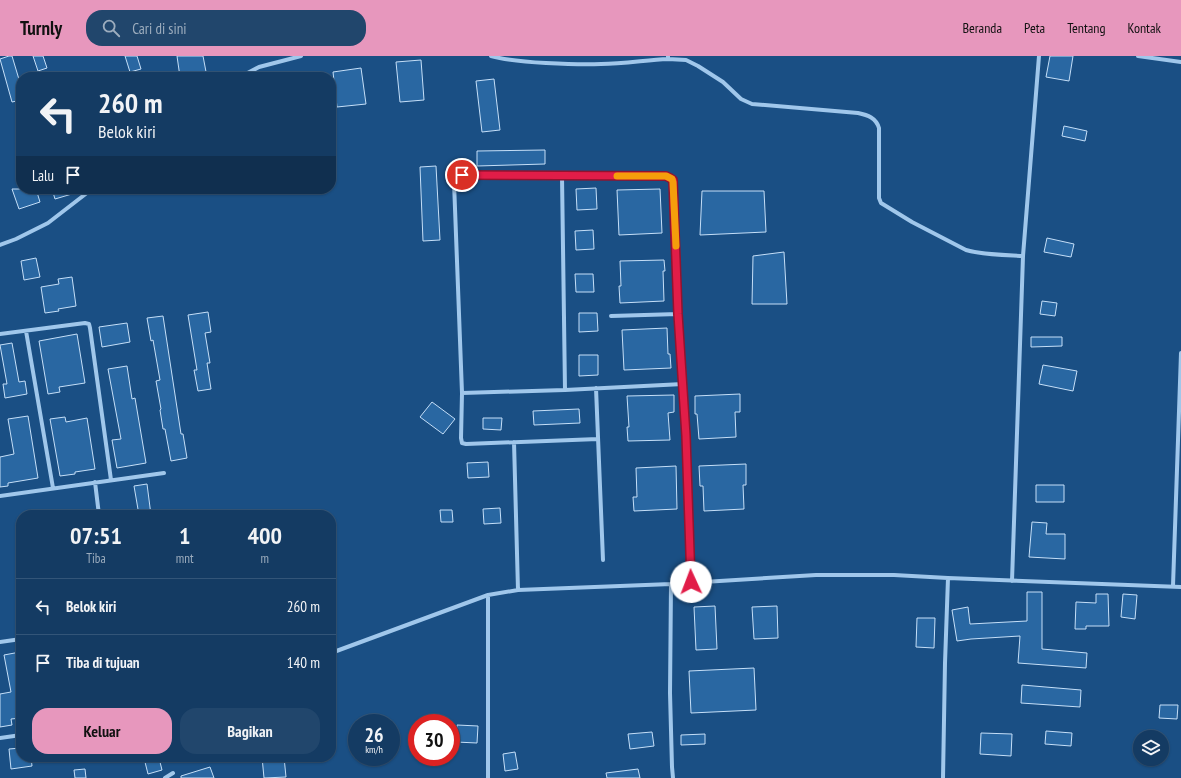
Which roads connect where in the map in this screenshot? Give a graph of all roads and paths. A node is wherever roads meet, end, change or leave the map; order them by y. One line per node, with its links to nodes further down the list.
1 (301, 56): 8 (street)
2 (491, 56): 5 (street)
3 (1039, 56): 12 (street)
4 (1138, 56): 7 (street)
5 (501, 57): 6 (street)
6 (668, 57): 12 (street)
7 (1181, 62)
8 (250, 72)
9 (562, 176): 13 (street); 20 (street); 21 (street)
10 (86, 194): 11 (street)
11 (0, 245)
12 (1023, 256): 32 (street)
13 (678, 314): 14 (street); 18 (street)
14 (611, 316)
15 (26, 331): 16 (street); 25 (street); 27 (street)
16 (0, 334)
17 (1181, 352): 35 (street)
18 (683, 384): 19 (street); 33 (street)
19 (596, 388): 20 (street); 22 (street)
20 (565, 390): 21 (street)
21 (462, 393): 23 (street)
22 (598, 439): 23 (street); 30 (street)
23 (514, 442): 37 (street)
24 (164, 473): 25 (street)
25 (111, 480): 26 (street)
26 (96, 482): 27 (street); 29 (street)
27 (53, 488): 28 (street)
28 (0, 496)
29 (99, 510)
30 (603, 560)
31 (948, 578): 32 (street); 33 (street); 48 (street)
32 (1012, 581): 35 (street)
33 (691, 582): 34 (street)
34 (671, 584): 37 (street); 47 (street)
35 (1172, 586): 36 (street)
36 (1181, 587)
37 (518, 590): 38 (street)
38 (488, 595): 41 (street); 46 (street)
39 (16, 640): 40 (street)
40 (0, 642)
41 (336, 651)
42 (16, 736): 43 (street)
43 (0, 738)
44 (173, 773): 45 (street)
45 (165, 778)
46 (488, 778)
47 (673, 778)
48 (943, 778)

